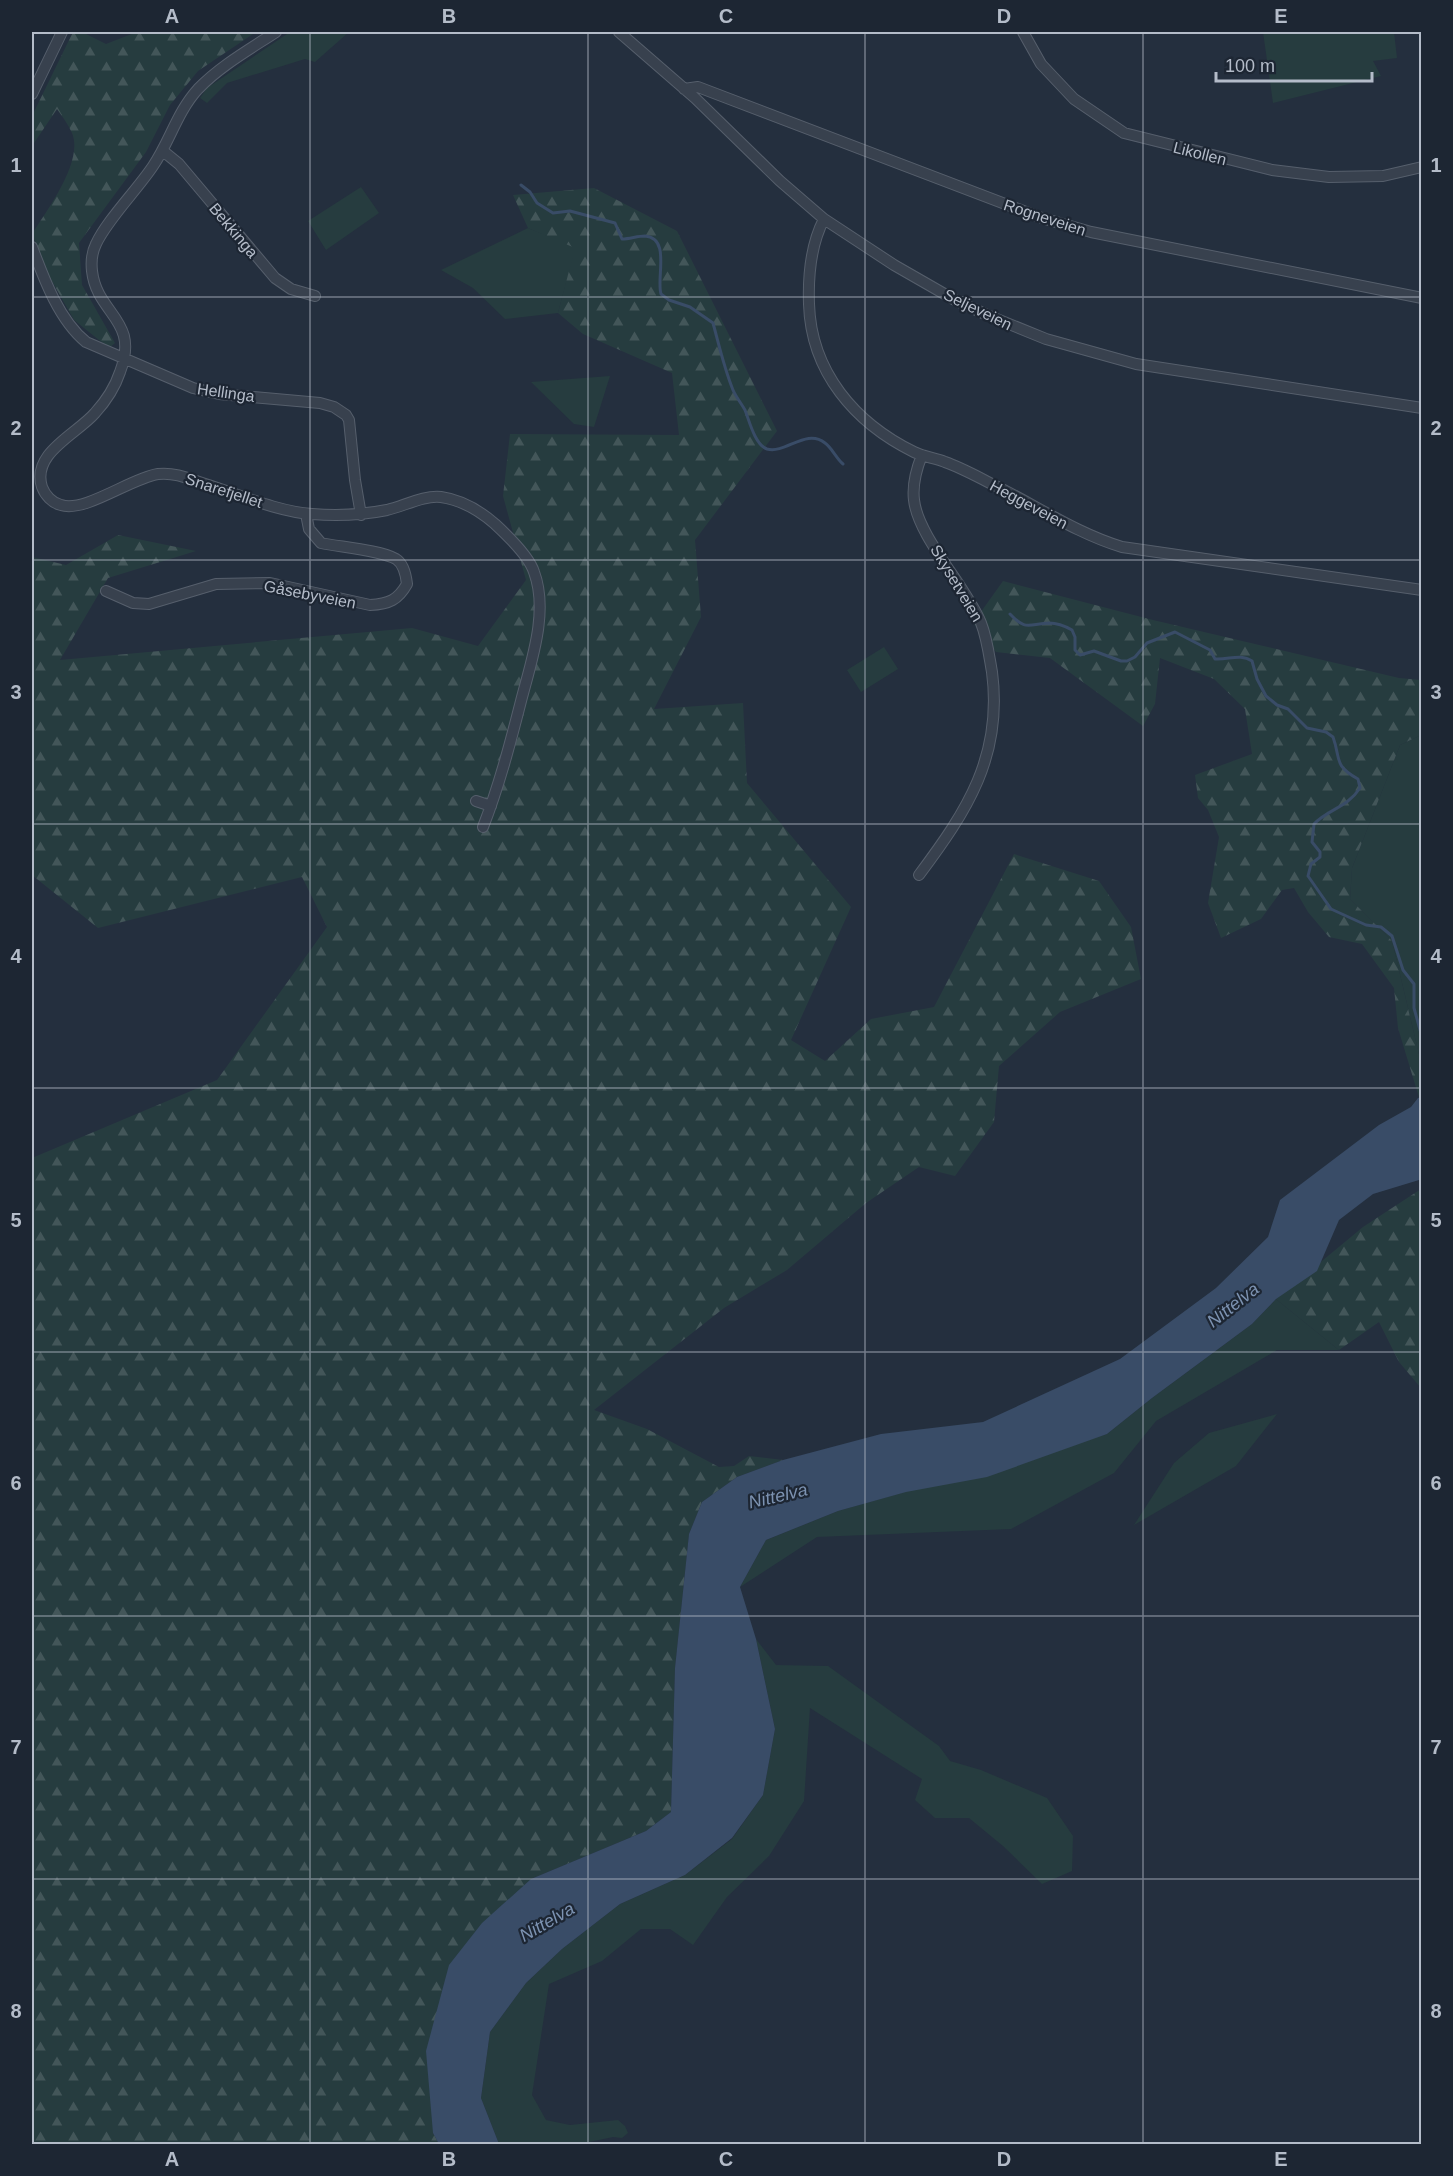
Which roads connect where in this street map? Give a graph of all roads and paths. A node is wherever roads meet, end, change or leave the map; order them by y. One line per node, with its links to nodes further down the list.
1 (62, 32): 6 (street)
2 (276, 32): 7 (street, Snarefjellet)
3 (619, 32): 5 (street, Seljeveien)
4 (1023, 32): 8 (street, Likollen)
5 (684, 89): 9 (street, Seljeveien); 12 (street, Rogneveien)
6 (32, 94)
7 (163, 151): 11 (street, Bekkinga); 13 (street, Snarefjellet)
8 (1422, 167)
9 (824, 219): 14 (street, Seljeveien); 15 (street, Heggeveien)
10 (32, 247): 13 (street, Hellinga)
11 (315, 296)
12 (1422, 298)
13 (124, 359): 16 (street, Snarefjellet); 17 (street, Hellinga)
14 (1422, 408)
15 (922, 455): 18 (street, Heggeveien); 23 (street, Skysetveien)
16 (306, 514): 17 (street, Snarefjellet); 19 (street, Gåsebyveien)
17 (361, 515): 21 (street, Snarefjellet)
18 (1422, 590)
19 (106, 591)
20 (476, 801): 21 (street)
21 (491, 806): 22 (street, Snarefjellet)
22 (483, 827)
23 (919, 875)

